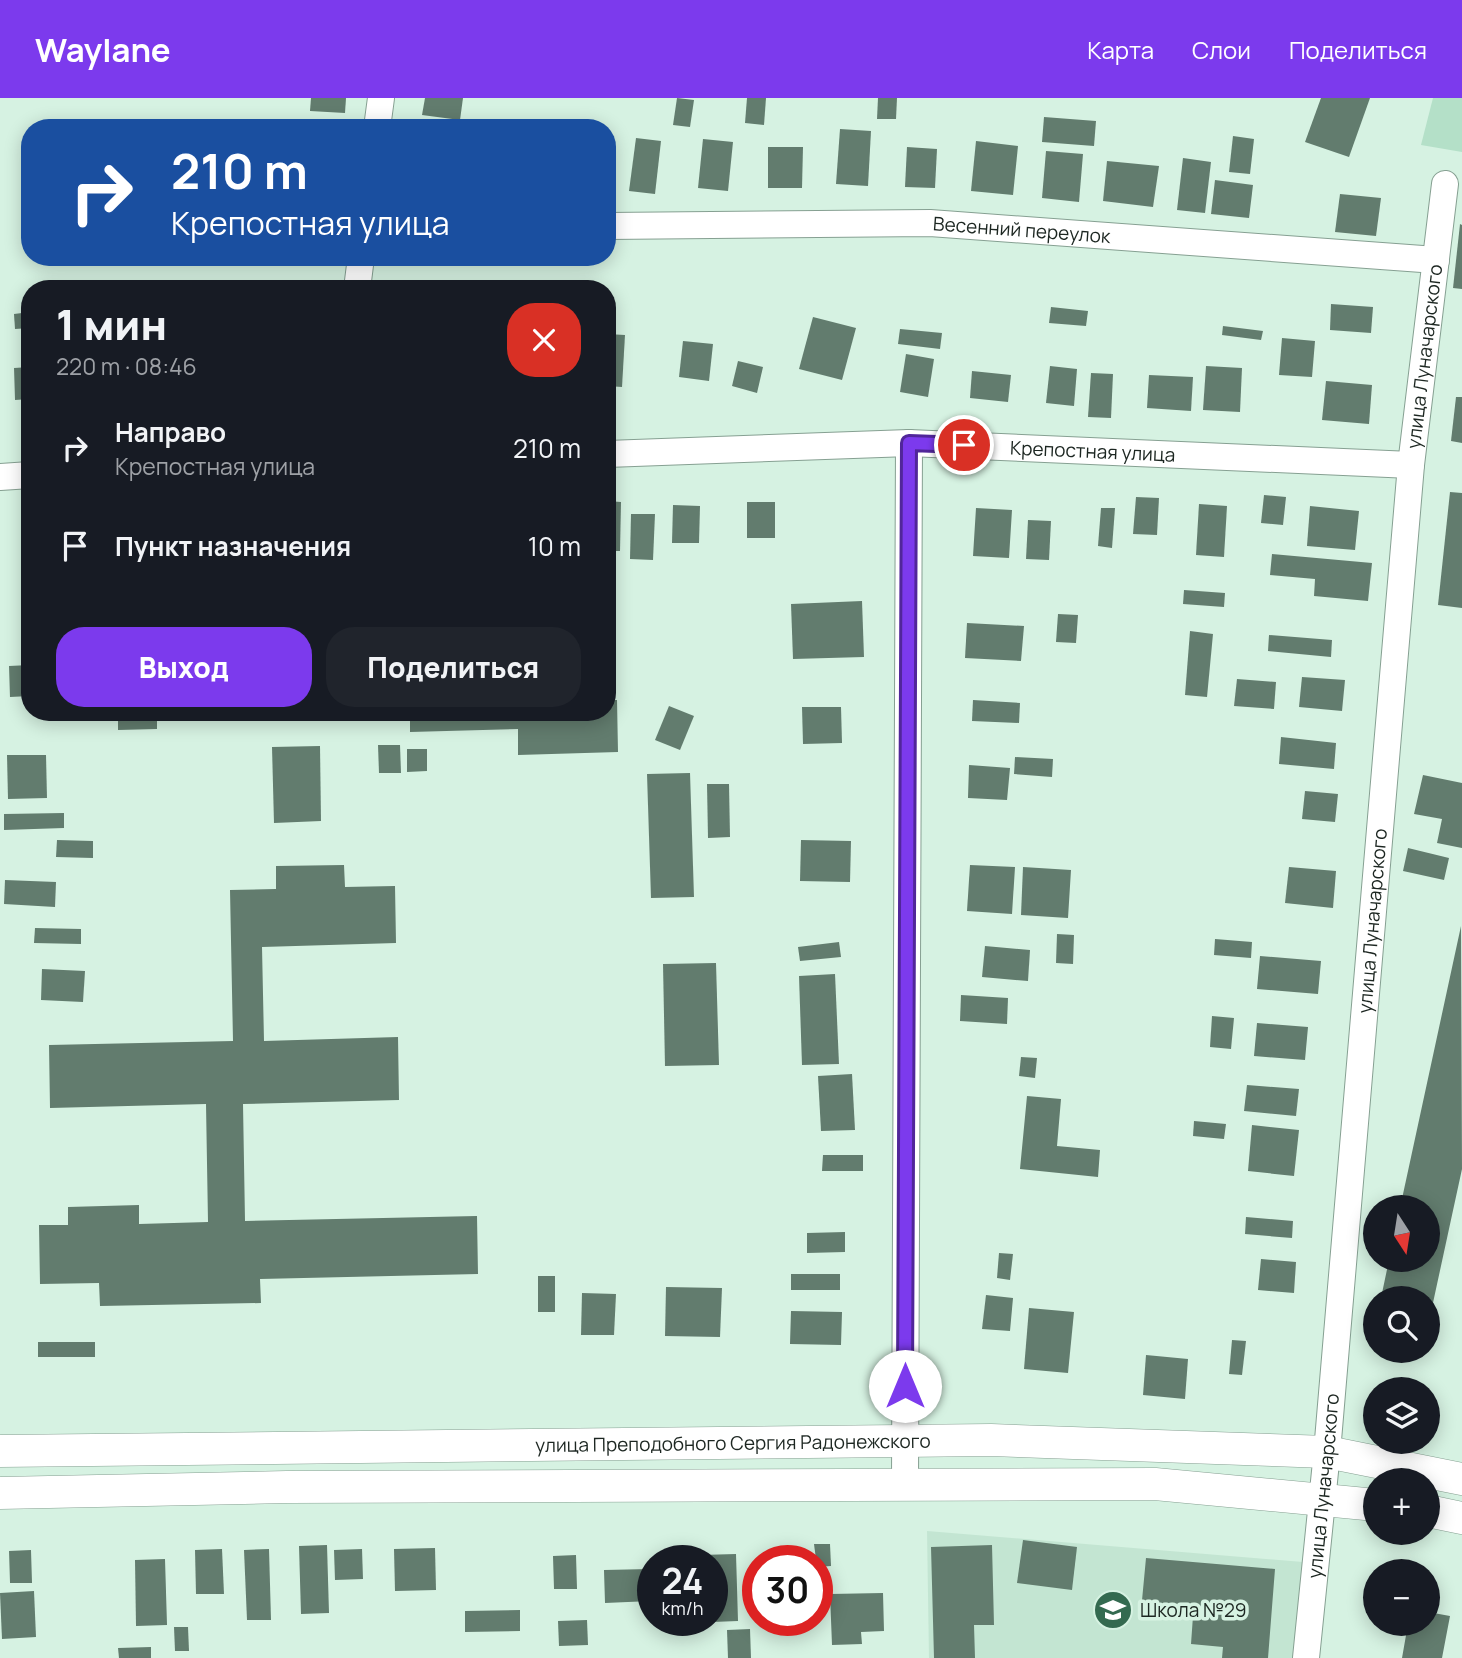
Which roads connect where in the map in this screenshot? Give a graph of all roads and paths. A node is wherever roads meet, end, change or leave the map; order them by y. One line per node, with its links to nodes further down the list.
1 (381, 98): 2 (street)
2 (378, 119)
3 (1445, 184): 5 (street, улица Луначарского)
4 (616, 226): 5 (street, Весенний переулок)
5 (1436, 260): 8 (street, улица Луначарского)
6 (909, 443): 7 (street, Крепостная улица); 8 (street, Крепостная улица); 11 (street)
7 (616, 454)
8 (1412, 465): 13 (street, улица Луначарского)
9 (21, 476): 10 (street)
10 (0, 477)
11 (905, 1441): 12 (street, улица Преподобного Сергия Радонежского); 13 (street, улица Преподобного Сергия Радонежского); 15 (street)
12 (0, 1451)
13 (1327, 1452): 14 (street, улица Преподобного Сергия Радонежского); 17 (street, улица Луначарского)
14 (1462, 1479)
15 (905, 1483): 16 (street, улица Преподобного Сергия Радонежского); 17 (street, улица Преподобного Сергия Радонежского)
16 (0, 1493)
17 (1321, 1498): 18 (street, улица Преподобного Сергия Радонежского); 21 (street, улица Луначарского)
18 (1363, 1503)
19 (1440, 1513): 20 (street)
20 (1462, 1518)
21 (1306, 1658)

